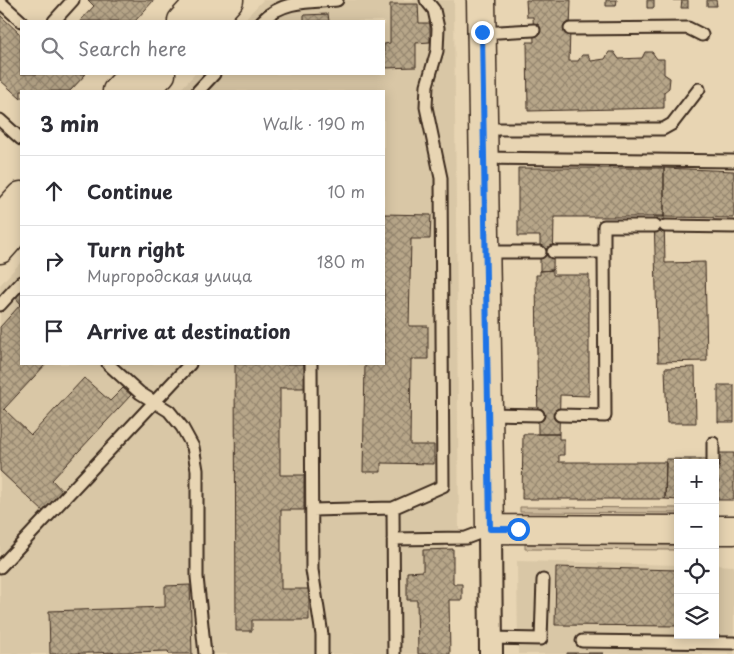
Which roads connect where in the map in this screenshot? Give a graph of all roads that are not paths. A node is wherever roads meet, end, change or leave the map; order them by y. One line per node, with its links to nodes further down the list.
1 (73, 0): 9 (lane)
2 (201, 0): 10 (street)
3 (230, 0): 11 (street)
4 (337, 0): 12 (lane)
5 (426, 0): 47 (lane)
6 (482, 0): 15 (street)
7 (0, 2): 8 (lane)
8 (20, 20)
9 (55, 20)
10 (183, 20)
11 (211, 20)
12 (263, 20)
13 (534, 30): 15 (lane)
14 (570, 30): 16 (lane)
15 (482, 32): 25 (street)
16 (702, 35)
17 (133, 75): 21 (street)
18 (160, 75): 22 (street)
19 (213, 75): 23 (lane)
20 (699, 89): 25 (lane)
21 (118, 90)
22 (146, 90)
23 (199, 90)
24 (0, 120): 26 (lane)
25 (484, 129): 27 (street)
26 (20, 138)
27 (484, 158): 28 (lane); 32 (street)
28 (734, 161)
29 (20, 199): 31 (street)
30 (734, 227): 35 (lane)
31 (9, 233)
32 (486, 252): 33 (lane); 42 (street)
33 (540, 252)
34 (553, 252): 35 (lane)
35 (604, 252): 44 (lane)
36 (20, 283): 37 (lane)
37 (0, 305)
38 (109, 365): 41 (lane)
39 (189, 365): 41 (lane)
40 (312, 365): 48 (lane)
41 (153, 402): 54 (lane); 60 (lane)
42 (488, 414): 43 (lane); 49 (street)
43 (538, 415)
44 (560, 415)
45 (713, 443): 46 (lane)
46 (713, 459)
47 (393, 508): 48 (lane); 53 (lane)
48 (312, 510): 61 (lane)
49 (490, 529): 50 (street); 53 (lane); 58 (street)
50 (674, 530)
51 (719, 530): 52 (street)
52 (734, 530)
53 (393, 539): 62 (lane)
54 (0, 567)
55 (543, 580): 58 (lane)
56 (582, 641): 59 (lane)
57 (734, 643): 59 (lane)
58 (490, 646)
59 (637, 648)
60 (205, 654)
61 (322, 654)
62 (394, 654)

